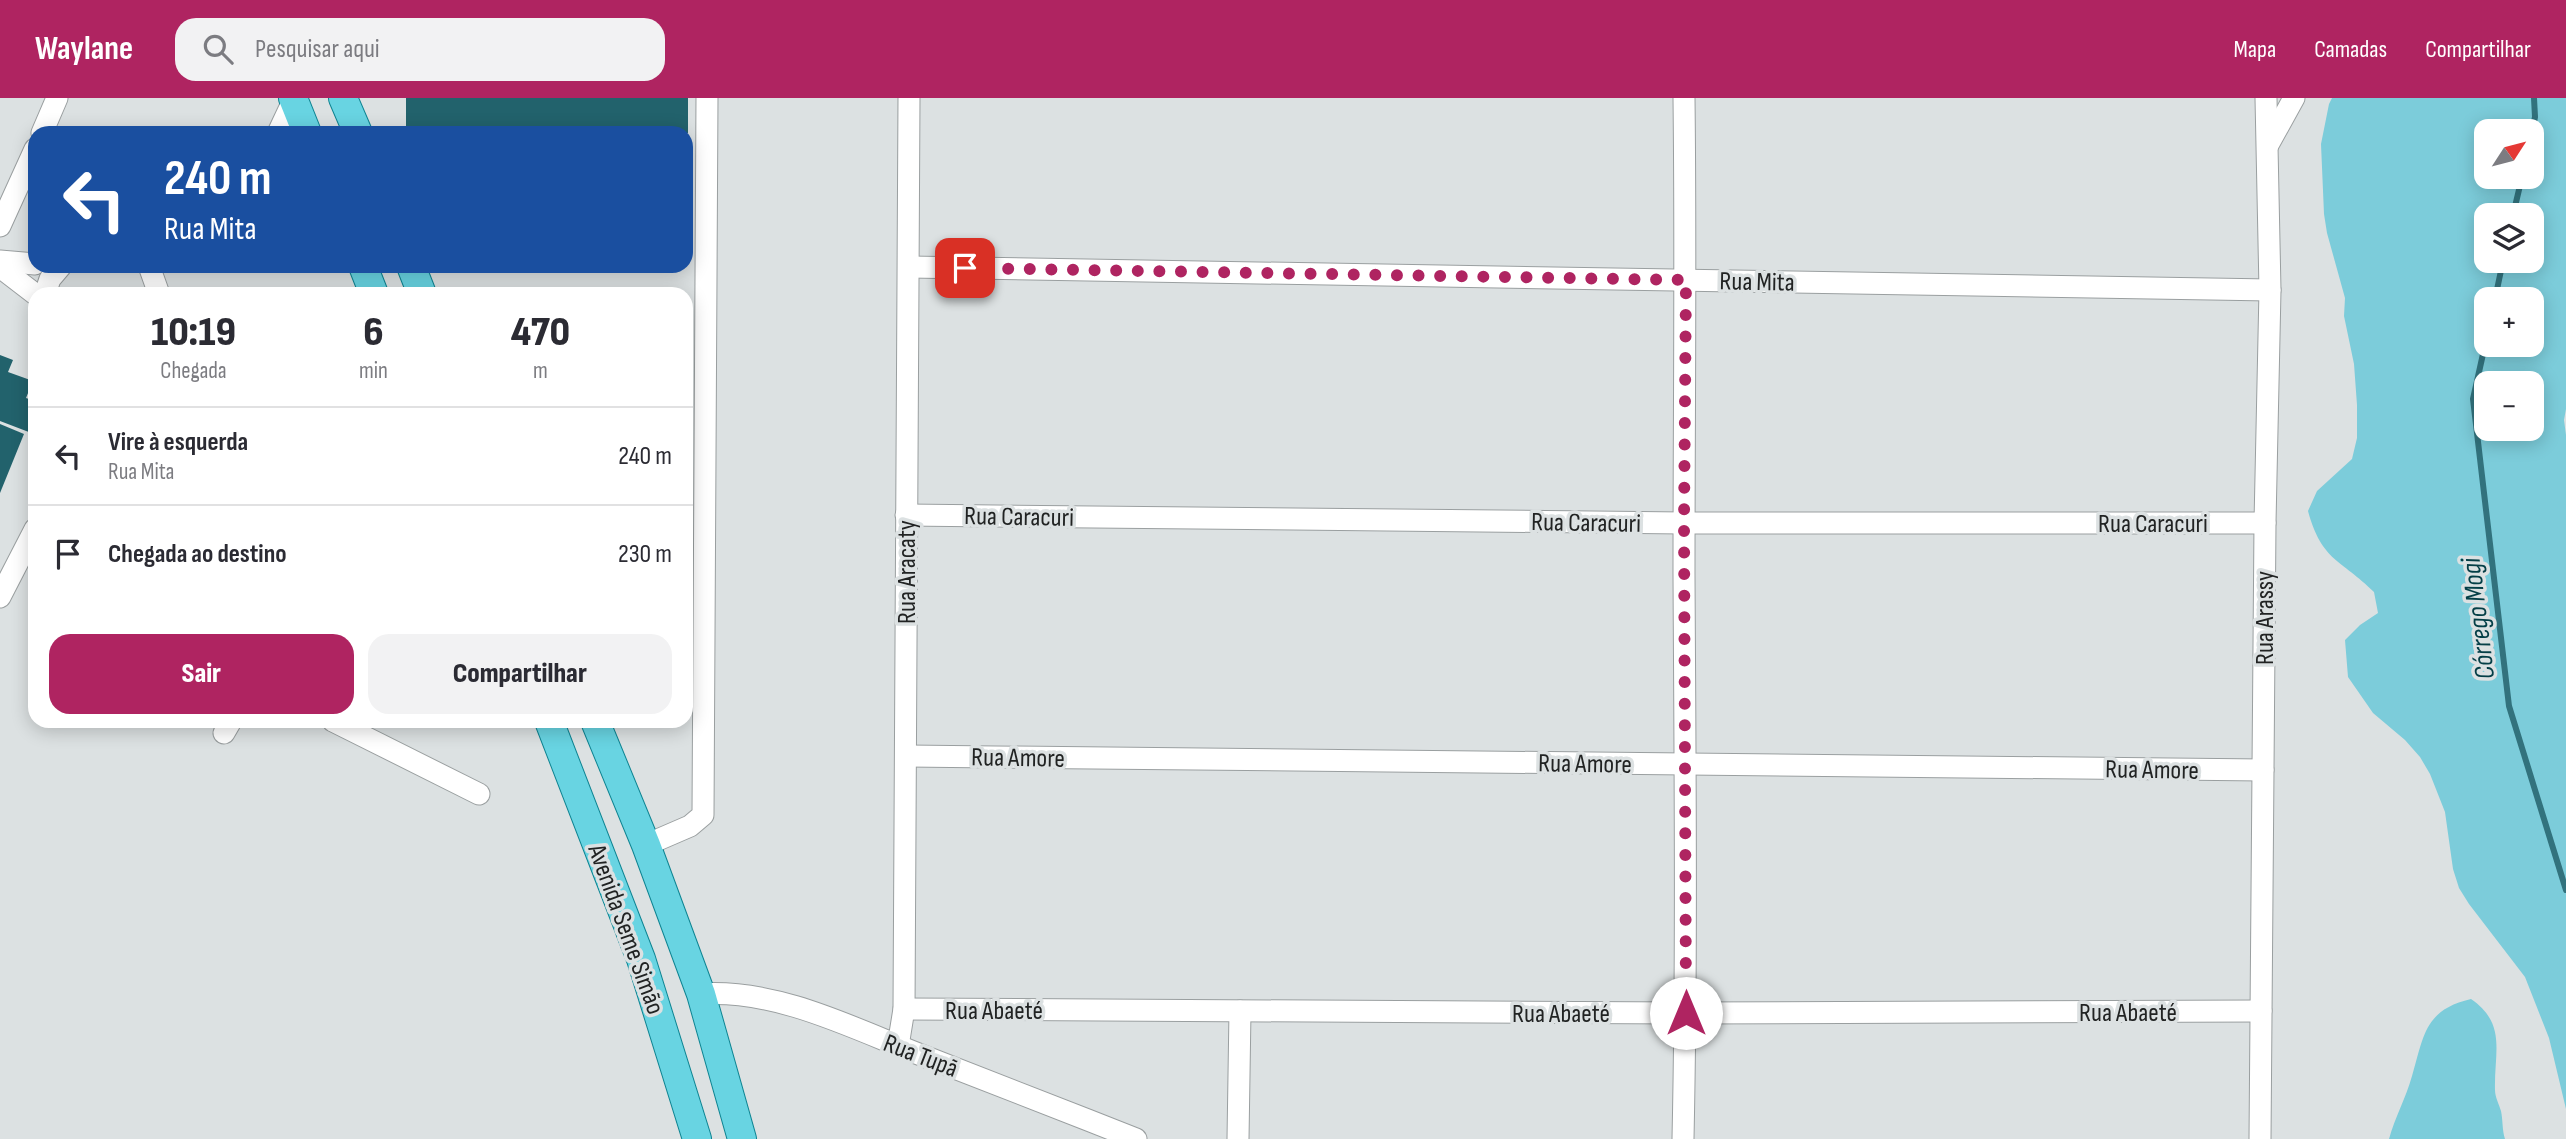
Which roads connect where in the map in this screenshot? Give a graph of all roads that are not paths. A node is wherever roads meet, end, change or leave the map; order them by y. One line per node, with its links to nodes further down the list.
1 (57, 98): 9 (street)
2 (343, 98): 12 (main road)
3 (707, 98): 35 (street)
4 (909, 98): 19 (street, Rua Aracaty)
5 (1684, 98): 20 (street)
6 (2266, 98): 13 (street, Rua Arassy)
7 (2294, 98): 13 (street)
8 (293, 99): 10 (street); 11 (main road)
9 (45, 126)
10 (281, 126)
11 (304, 126)
12 (355, 126)
13 (2268, 146): 22 (street, Rua Arassy)
14 (28, 164): 15 (street)
15 (0, 226)
16 (0, 261): 17 (street)
17 (28, 263)
18 (0, 267): 21 (street)
19 (909, 267): 20 (street, Rua Mita); 23 (street, Rua Aracaty)
20 (1686, 280): 22 (street, Rua Mita); 24 (street)
21 (28, 289)
22 (2270, 290): 25 (street, Rua Arassy)
23 (906, 515): 24 (street, Rua Caracuri); 31 (street, Rua Aracaty)
24 (1684, 523): 25 (street, Rua Caracuri); 32 (street)
25 (2265, 523): 33 (street, Rua Arassy)
26 (28, 543): 27 (street)
27 (0, 597)
28 (347, 728): 34 (street)
29 (552, 728): 42 (main road, Avenida Seme Simão)
30 (599, 728): 35 (main road, Avenida Seme Simão)
31 (906, 755): 32 (street, Rua Amore); 37 (street, Rua Aracaty)
32 (1685, 764): 33 (street, Rua Amore); 40 (street)
33 (2263, 770): 39 (street, Rua Arassy)
34 (479, 794)
35 (646, 845): 36 (main road, Avenida Seme Simão)
36 (701, 994): 41 (street, Rua Tupã); 43 (main road, Avenida Seme Simão)
37 (904, 1009): 38 (street, Rua Abaeté); 41 (street, Rua Aracaty)
38 (1240, 1011): 40 (street, Rua Abaeté); 45 (street)
39 (2261, 1011): 40 (street, Rua Abaeté); 47 (street, Rua Arassy)
40 (1686, 1013): 46 (street)
41 (898, 1046): 44 (street, Rua Tupã)
42 (697, 1139)
43 (742, 1139)
44 (1136, 1139)
45 (1238, 1139)
46 (1682, 1139)
47 (2260, 1139)

